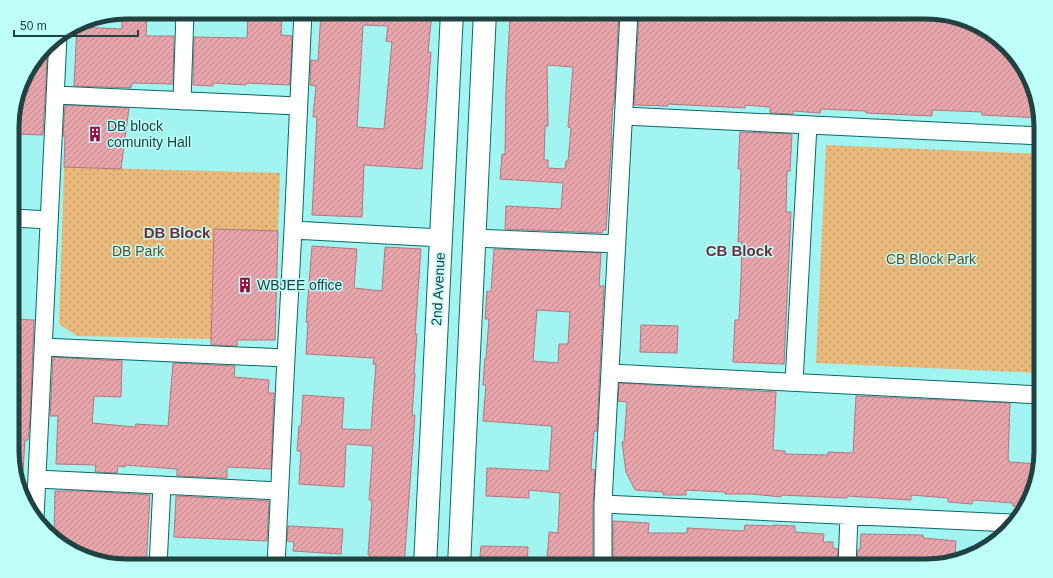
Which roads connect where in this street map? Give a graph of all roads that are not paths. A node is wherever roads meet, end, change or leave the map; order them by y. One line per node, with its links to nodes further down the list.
1 (185, 19): 8 (street)
2 (303, 19): 9 (street)
3 (452, 19): 16 (street, 2nd Avenue)
4 (485, 19): 17 (street)
5 (630, 19): 10 (street)
6 (58, 45): 7 (street)
7 (55, 96): 8 (street); 14 (street)
8 (182, 101): 9 (street)
9 (298, 106): 15 (street)
10 (624, 116): 11 (street); 18 (street)
11 (808, 125): 12 (street); 22 (street)
12 (1034, 136)
13 (19, 218): 14 (street)
14 (49, 220): 19 (street)
15 (293, 230): 16 (street); 20 (street)
16 (441, 238): 33 (street, 2nd Avenue)
17 (475, 238): 18 (street); 34 (street)
18 (617, 244): 21 (street)
19 (43, 347): 20 (street); 24 (street)
20 (286, 358): 26 (street)
21 (610, 373): 22 (street); 27 (street)
22 (794, 382): 23 (street)
23 (1034, 395)
24 (37, 479): 25 (street); 28 (street)
25 (162, 485): 26 (street); 31 (street)
26 (279, 491): 32 (street)
27 (603, 504): 29 (street); 35 (street)
28 (35, 508)
29 (850, 516): 30 (street); 36 (street)
30 (1006, 523)
31 (158, 559)
32 (276, 559)
33 (425, 559)
34 (459, 559)
35 (603, 559)
36 (847, 559)

